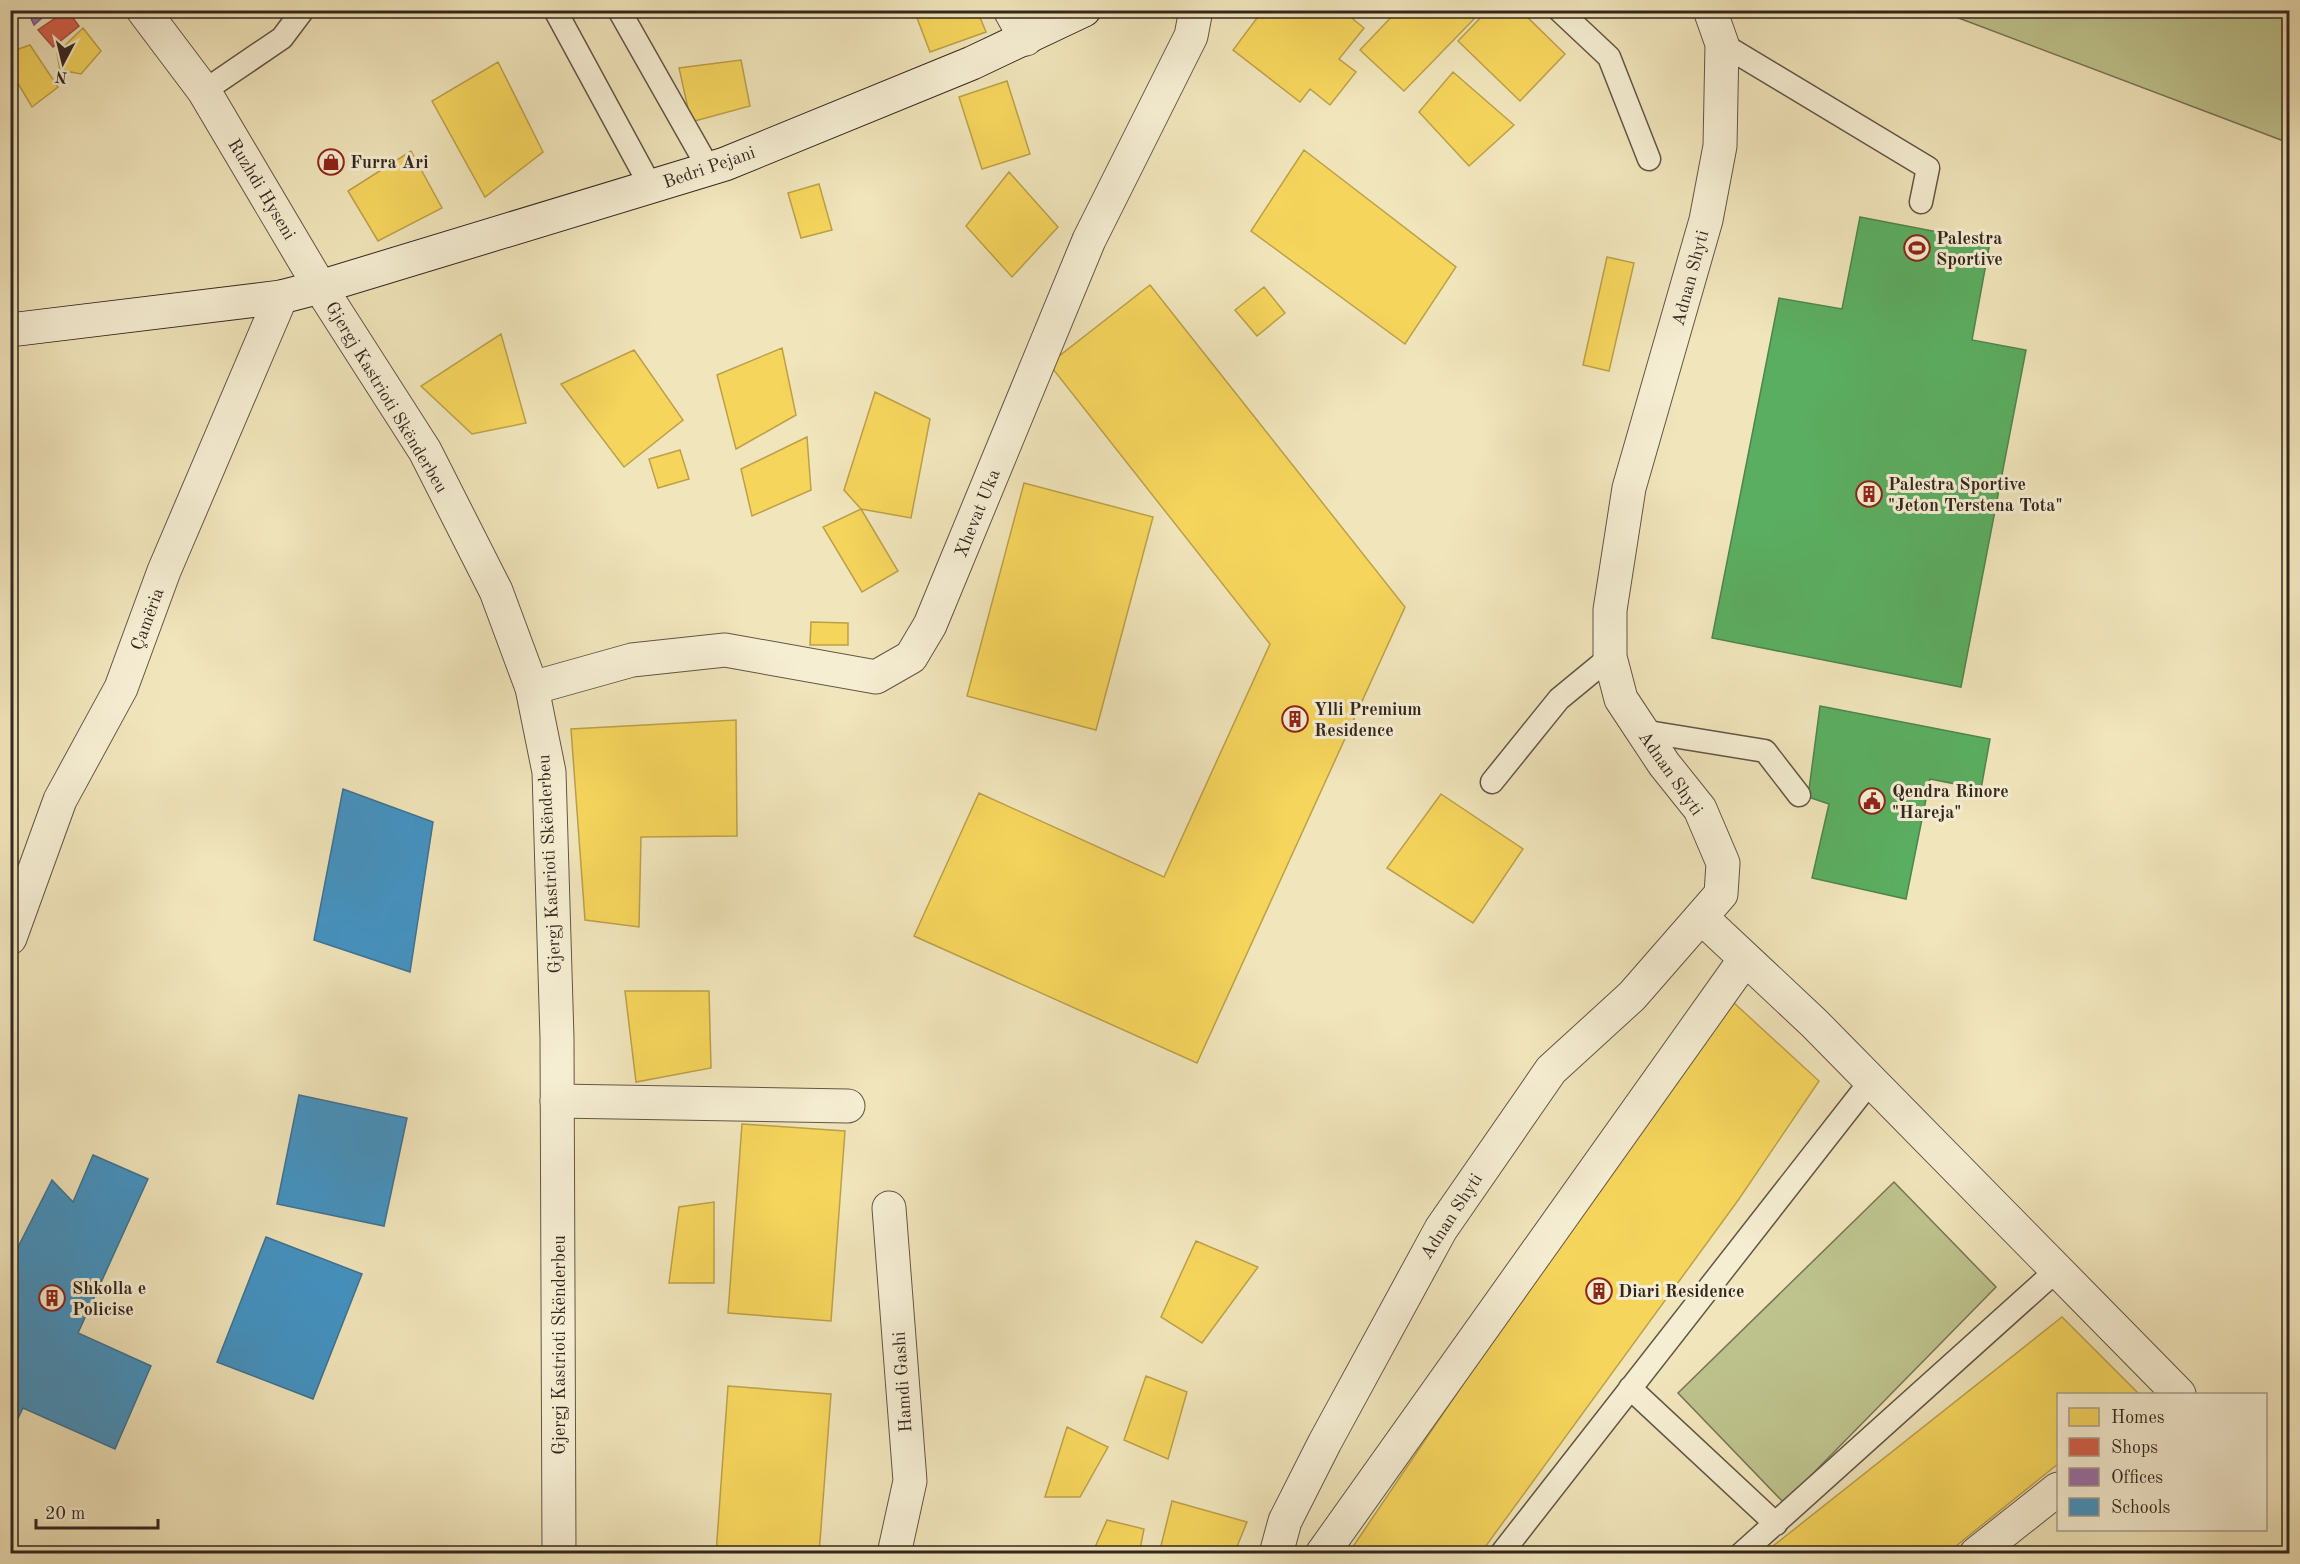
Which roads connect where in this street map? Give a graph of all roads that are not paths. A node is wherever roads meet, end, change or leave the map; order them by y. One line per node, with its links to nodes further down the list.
1 (143, 10): 12 (street, Ruzhdi Hyseni)
2 (303, 10): 12 (lane)
3 (555, 10): 15 (lane)
4 (620, 10): 14 (lane)
5 (1011, 10): 10 (street)
6 (1084, 10): 10 (street, Bedri Pejani)
7 (1196, 10): 21 (street, Xhevat Uka)
8 (1559, 10): 13 (lane)
9 (1710, 10): 11 (street, Adnan Shyti)
10 (1026, 39): 14 (street, Bedri Pejani)
11 (1722, 44): 16 (lane); 20 (street, Adnan Shyti)
12 (204, 91): 17 (street, Ruzhdi Hyseni)
13 (1649, 159)
14 (709, 169): 15 (street, Bedri Pejani)
15 (651, 187): 17 (street, Bedri Pejani)
16 (1921, 202)
17 (321, 287): 18 (street); 21 (street, Gjergj Kastrioti Skënderbeu)
18 (281, 297): 19 (street); 26 (street, Çamëria)
19 (10, 330)
20 (1610, 657): 22 (street, Adnan Shyti); 23 (lane)
21 (532, 688): 29 (street, Gjergj Kastrioti Skënderbeu)
22 (1642, 731): 24 (lane); 25 (street, Adnan Shyti)
23 (1492, 782)
24 (1799, 795)
25 (1701, 917): 27 (street); 39 (street, Adnan Shyti)
26 (10, 938)
27 (1745, 959): 28 (street); 40 (street)
28 (1870, 1082): 32 (street); 33 (lane)
29 (557, 1101): 30 (street); 37 (street, Gjergj Kastrioti Skënderbeu)
30 (848, 1106)
31 (889, 1208): 38 (street, Hamdi Gashi)
32 (2058, 1269): 34 (street); 36 (lane)
33 (1630, 1388): 36 (lane); 41 (lane)
34 (2177, 1393)
35 (2057, 1490): 43 (street)
36 (1776, 1524): 42 (lane)
37 (559, 1554)
38 (894, 1554)
39 (1276, 1554)
40 (1322, 1554)
41 (1501, 1554)
42 (1741, 1554)
43 (1976, 1554)

